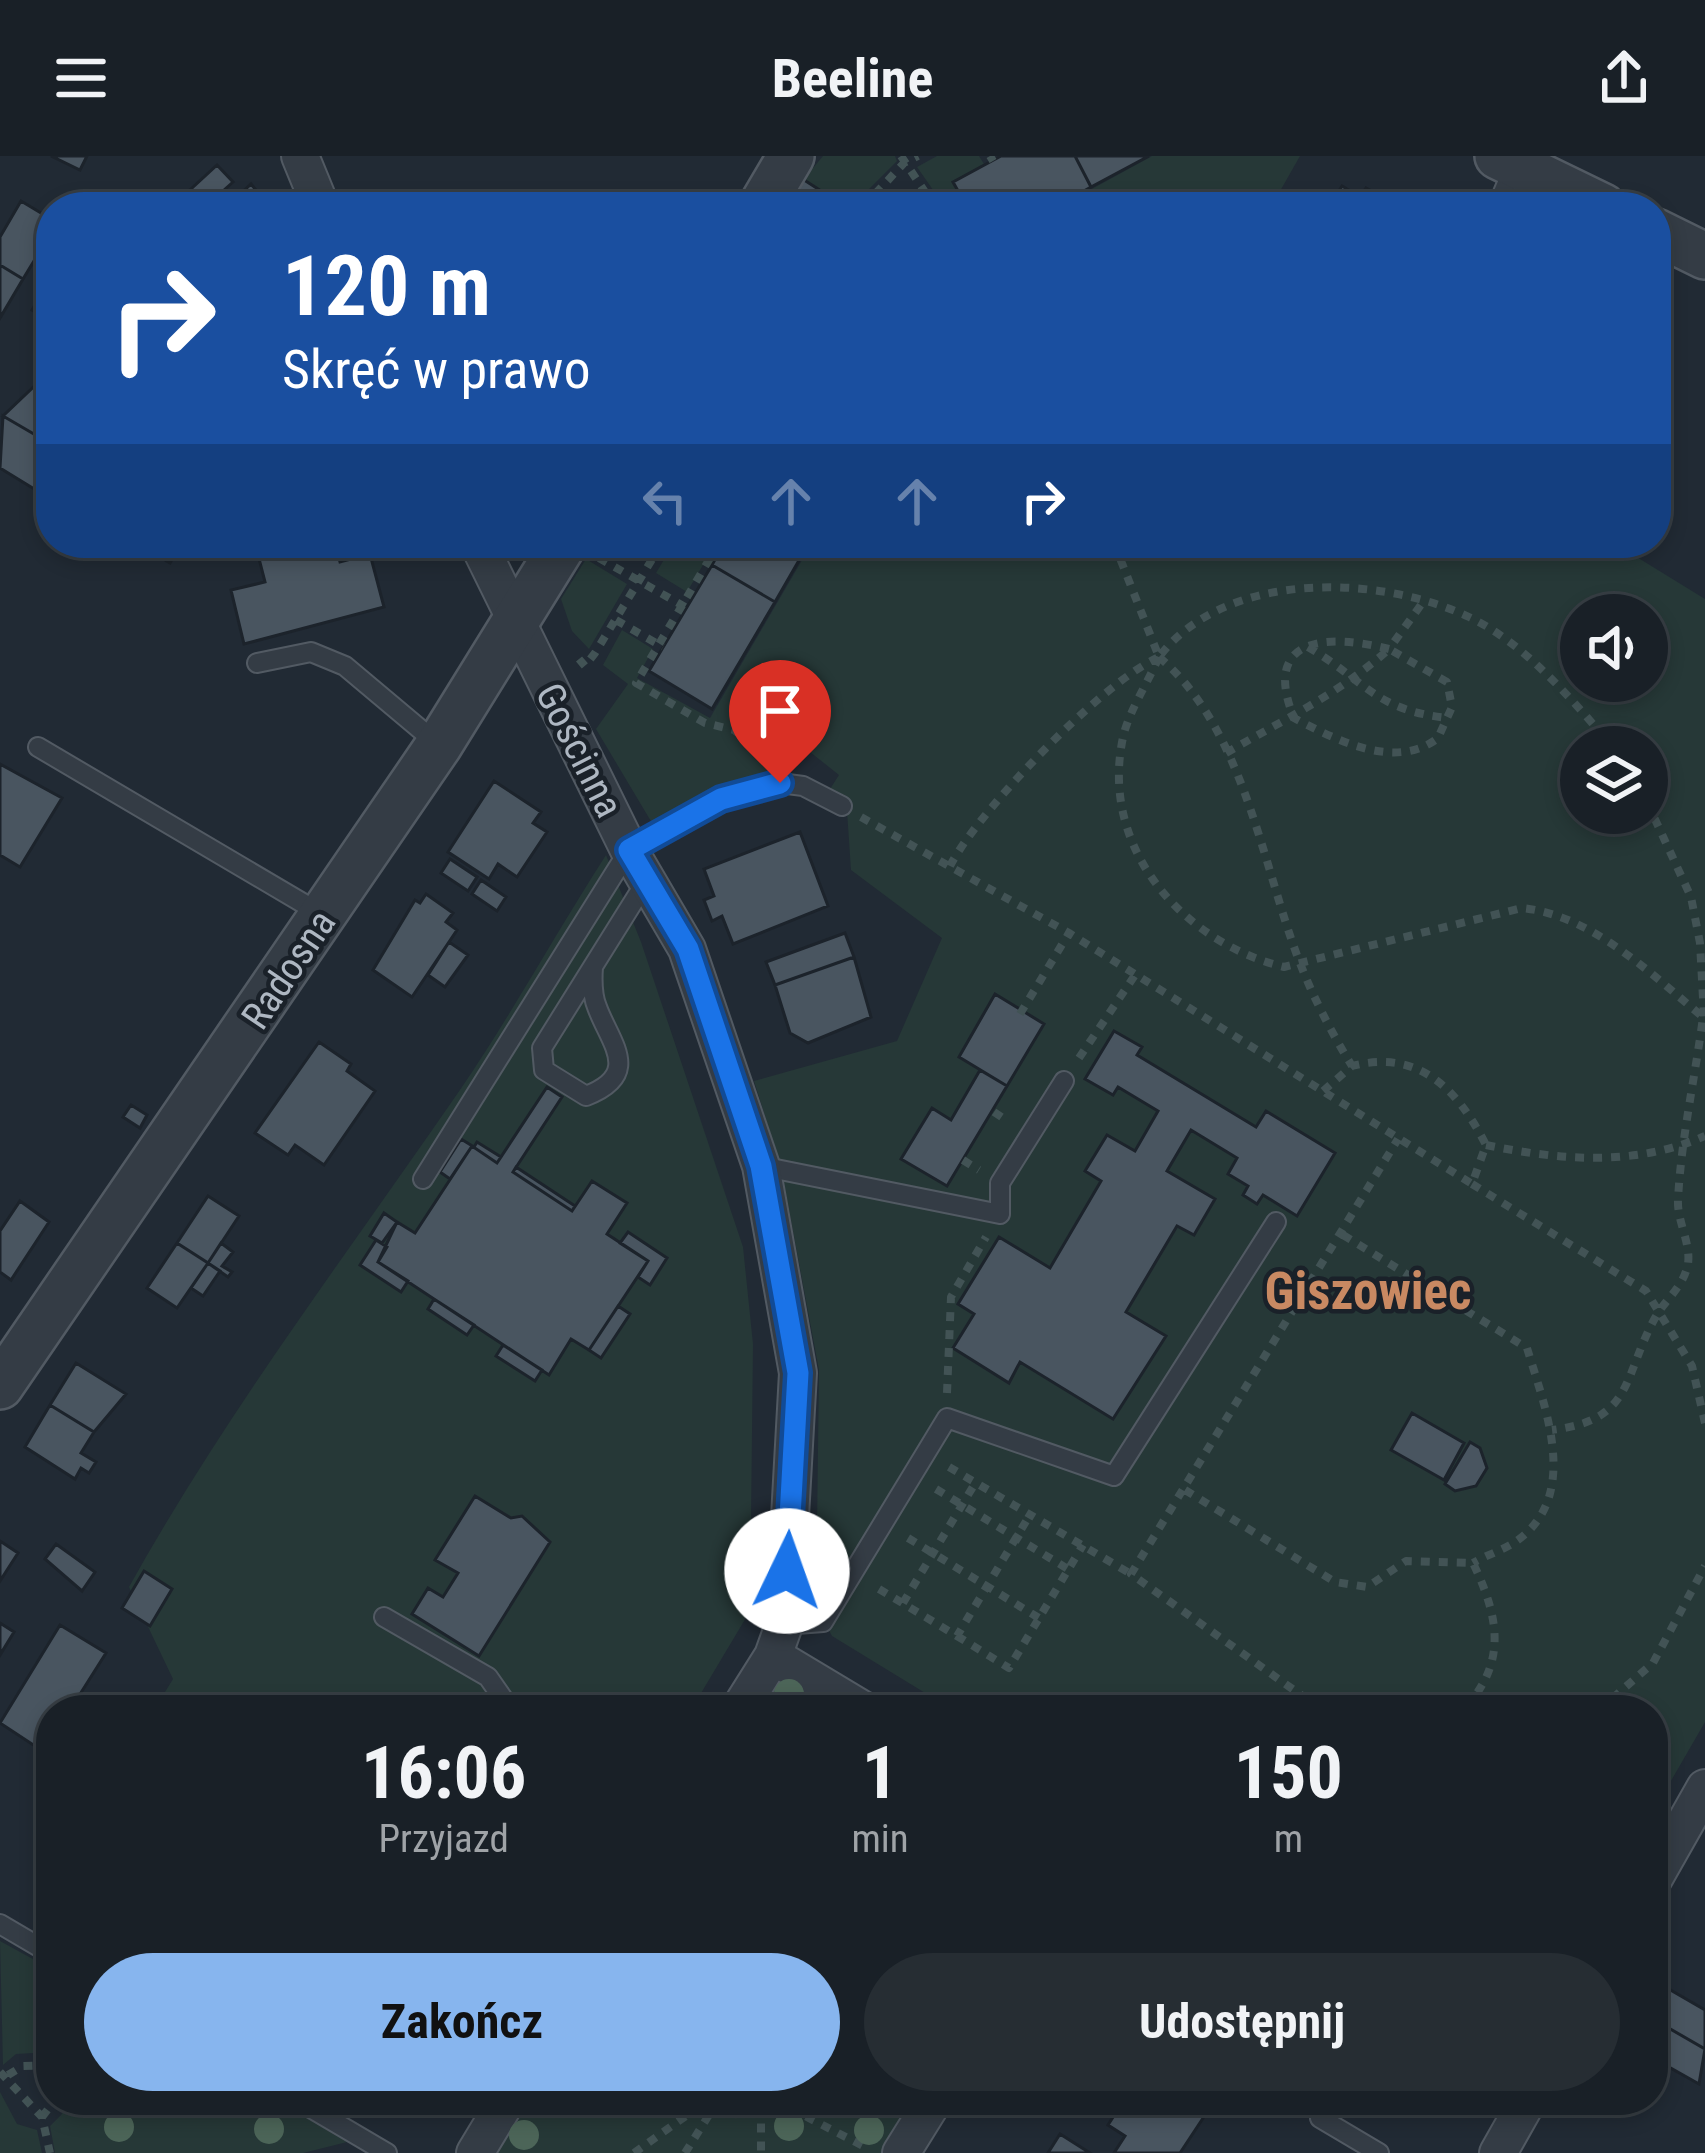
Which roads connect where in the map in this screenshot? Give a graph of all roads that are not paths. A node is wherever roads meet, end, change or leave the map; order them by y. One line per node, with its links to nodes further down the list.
1 (301, 156): 4 (street)
2 (790, 156): 5 (street)
3 (1506, 160): 6 (lane); 7 (street)
4 (315, 192)
5 (769, 192)
6 (1500, 192)
7 (1572, 192)
8 (1671, 239): 9 (street)
9 (1705, 256)
10 (485, 558): 12 (street, Gościnna)
11 (555, 558): 12 (street, Radosna)
12 (518, 624): 14 (street, Radosna); 17 (street, Gościnna)
13 (257, 663): 14 (lane)
14 (439, 746): 18 (street, Radosna)
15 (38, 747): 18 (lane)
16 (842, 806): 17 (lane)
17 (638, 865): 19 (lane); 21 (street, Gościnna); 22 (lane)
18 (324, 916): 24 (street, Radosna)
19 (592, 968): 19 (lane)
20 (1064, 1082): 21 (lane)
21 (761, 1166): 26 (street, Gościnna)
22 (423, 1179)
23 (1276, 1222): 26 (lane)
24 (0, 1386)
25 (384, 1617): 27 (lane)
26 (778, 1640): 28 (street); 29 (street)
27 (501, 1695)
28 (747, 1695)
29 (845, 1695)
30 (1705, 1788): 31 (street)
31 (1668, 1853)
32 (0, 1924): 33 (lane)
33 (36, 1945)
34 (322, 2115): 40 (lane)
35 (498, 2115): 41 (street)
36 (920, 2115): 39 (street)
37 (1520, 2115): 43 (street)
38 (1320, 2119): 42 (lane)
39 (886, 2151)
40 (387, 2153)
41 (475, 2153)
42 (1379, 2153)
43 (1498, 2153)

